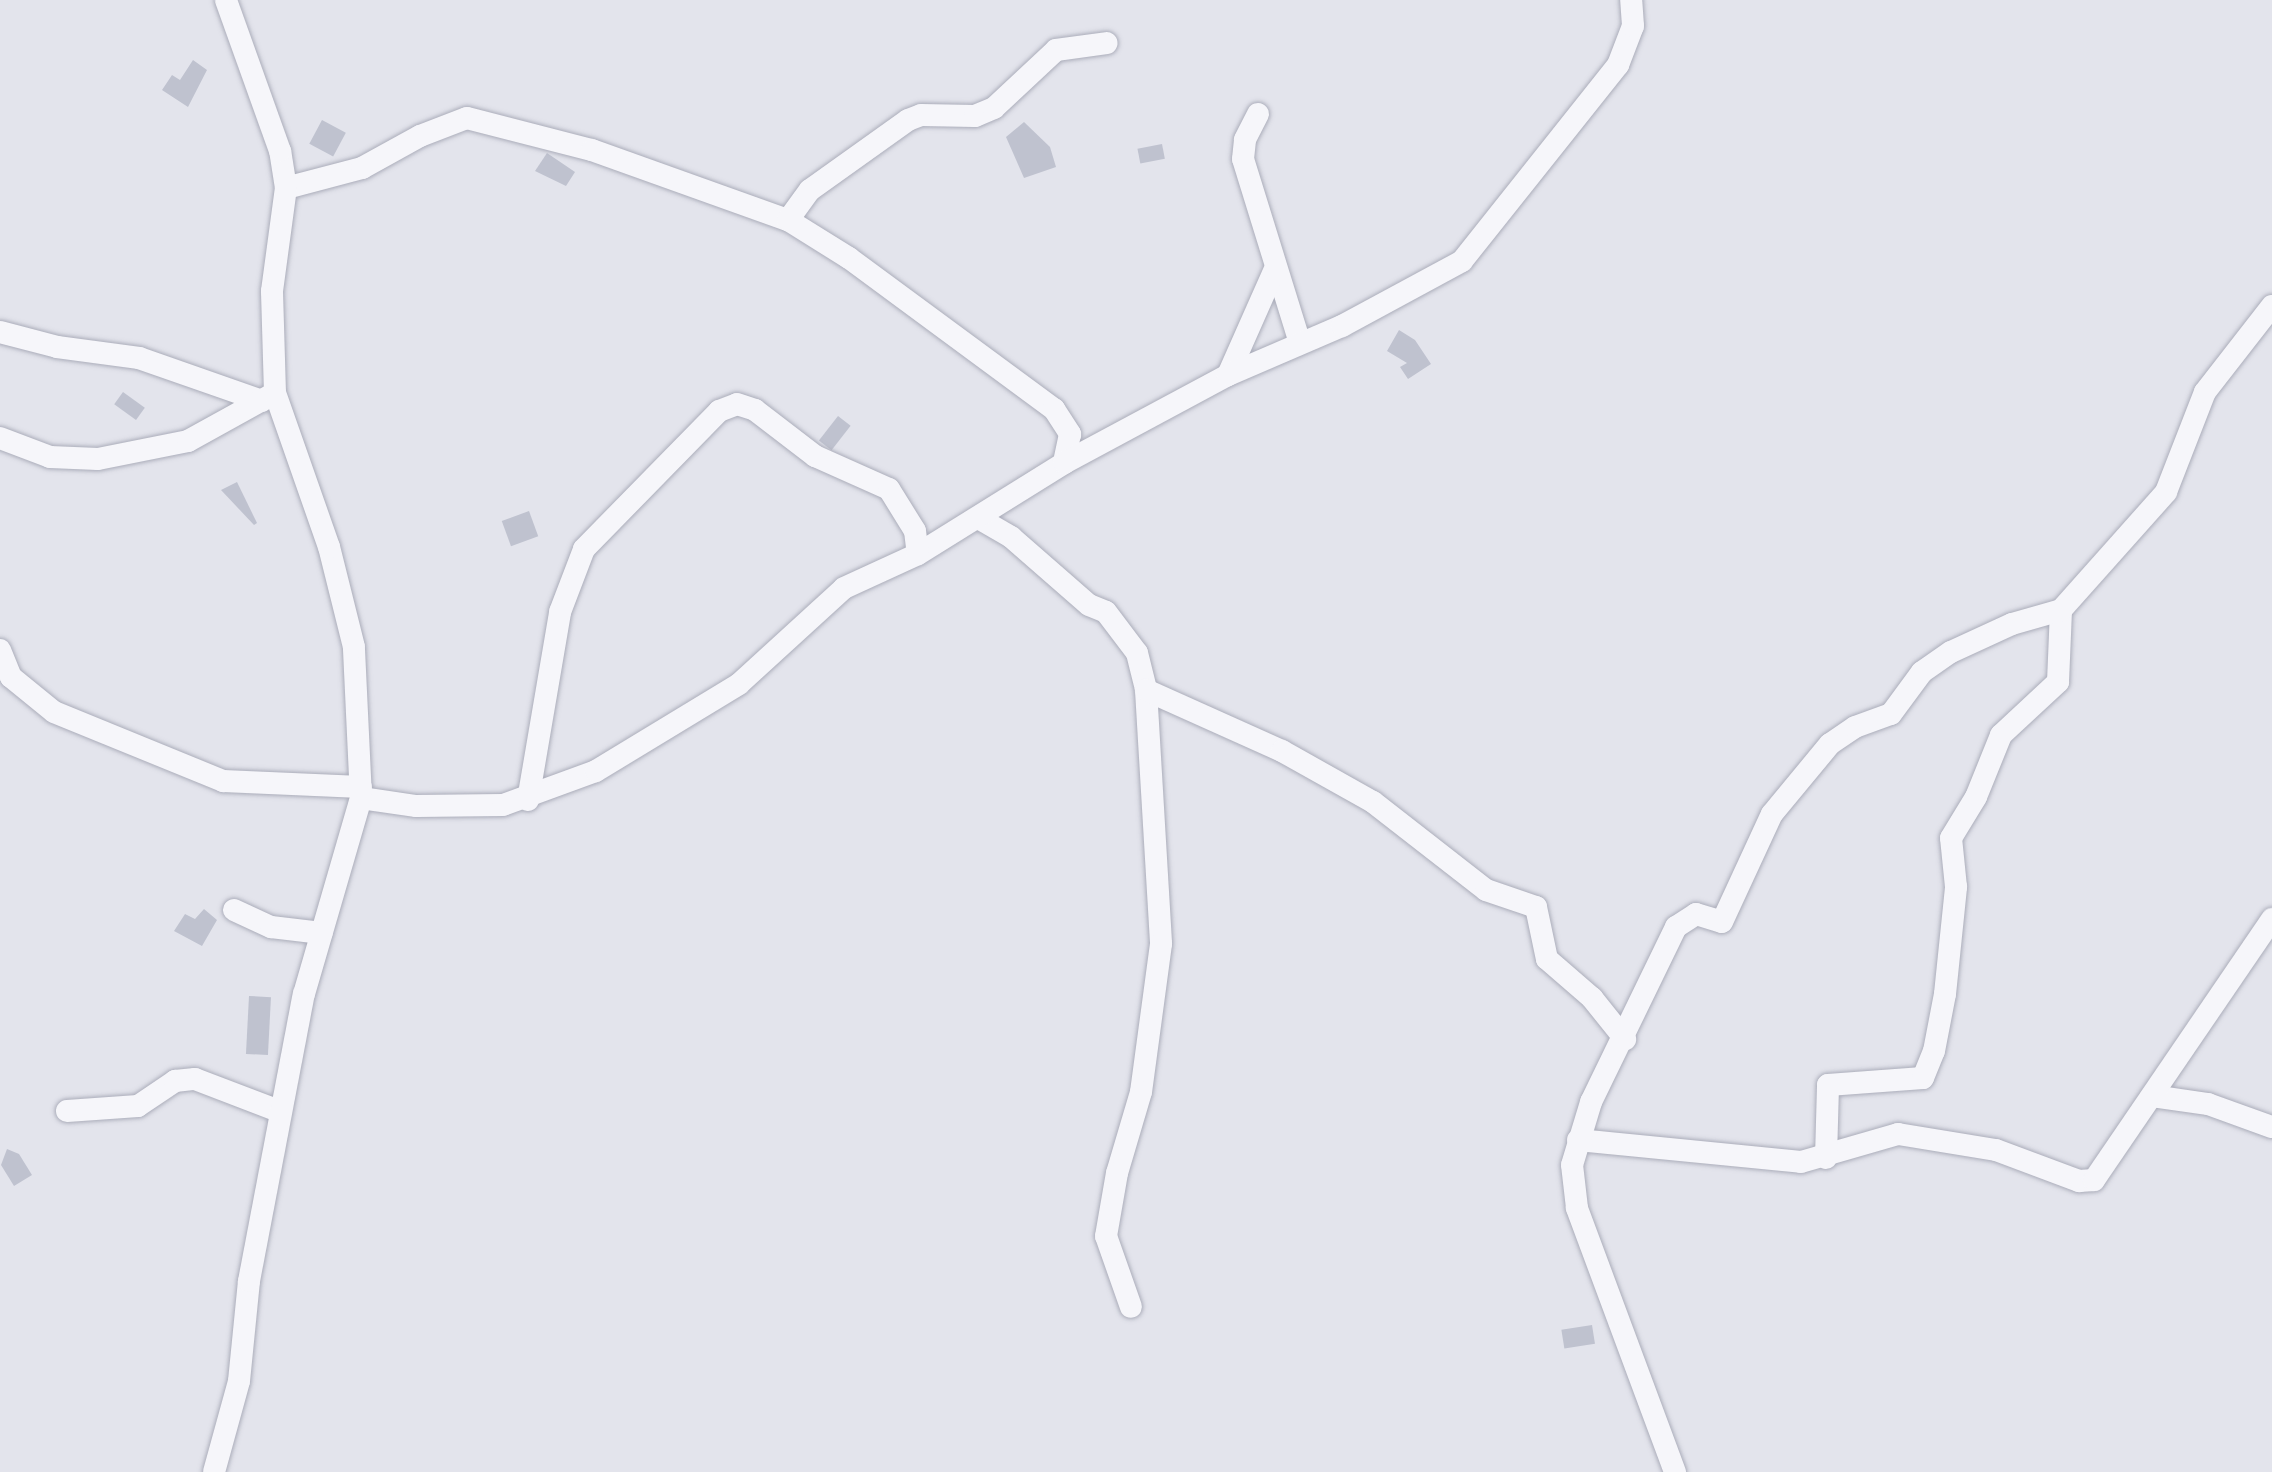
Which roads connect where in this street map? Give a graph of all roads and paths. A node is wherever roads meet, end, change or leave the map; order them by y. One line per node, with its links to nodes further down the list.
1 (226, 0): 5 (street)
2 (1631, 0): 10 (street)
3 (1107, 43): 6 (street)
4 (1258, 114): 7 (street)
5 (286, 188): 6 (street); 12 (street)
6 (788, 220): 14 (street)
7 (1274, 271): 10 (street); 11 (street)
8 (2272, 306): 17 (street)
9 (0, 332): 12 (street)
10 (1300, 343): 11 (street)
11 (1228, 375): 14 (street)
12 (269, 397): 13 (street); 20 (street)
13 (0, 438)
14 (1064, 463): 15 (street)
15 (980, 519): 16 (street); 19 (street)
16 (918, 554): 21 (street); 21 (street)
17 (2061, 610): 25 (street); 31 (street)
18 (0, 650): 20 (street)
19 (1146, 690): 25 (street); 32 (street)
20 (361, 792): 21 (street); 24 (street)
21 (528, 800)
22 (234, 910): 24 (street)
23 (2272, 919): 26 (street)
24 (322, 933): 28 (street)
25 (1625, 1039): 30 (street)
26 (2152, 1096): 29 (street); 31 (street)
27 (67, 1111): 28 (street)
28 (279, 1111): 33 (street)
29 (2272, 1127)
30 (1578, 1140): 31 (street); 34 (street)
31 (1826, 1158)
32 (1131, 1307)
33 (214, 1472)
34 (1675, 1472)

